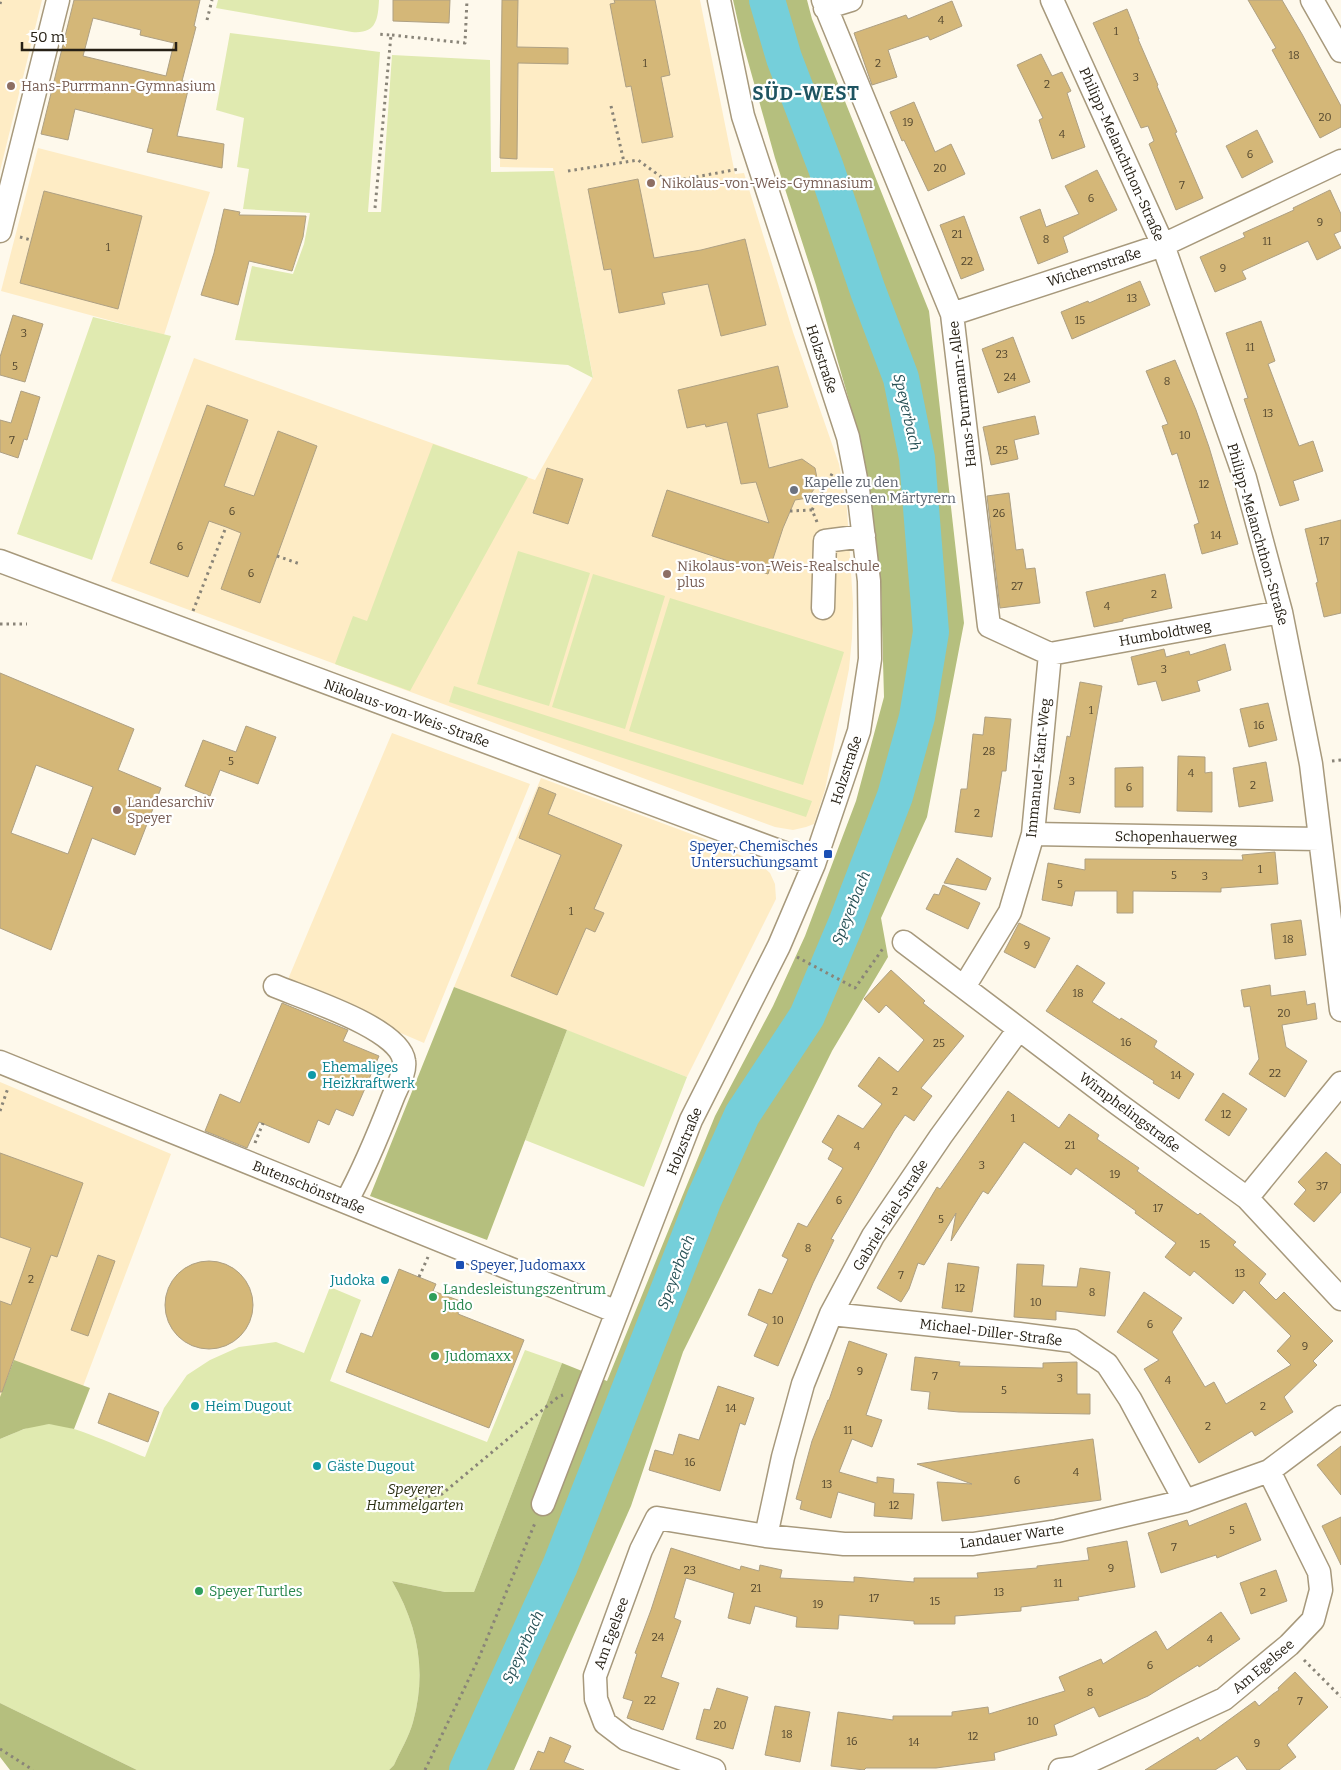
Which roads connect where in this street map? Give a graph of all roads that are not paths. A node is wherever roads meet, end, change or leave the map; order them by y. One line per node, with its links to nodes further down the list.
1 (58, 0): 9 (street)
2 (719, 0): 12 (street, Holzstraße)
3 (851, 0): 6 (street)
4 (1052, 0): 10 (street, Philipp-Melanchthon-Straße)
5 (1312, 0): 7 (street)
6 (824, 4): 11 (street, Hans-Purrmann-Allee)
7 (1341, 50)
8 (1341, 161): 10 (street, Wichernstraße)
9 (0, 230)
10 (1163, 244): 11 (street, Wichernstraße); 15 (street, Philipp-Melanchthon-Straße)
11 (952, 314): 16 (street, Hans-Purrmann-Allee)
12 (864, 536): 14 (street); 19 (street, Holzstraße)
13 (0, 561): 19 (street, Nikolaus-von-Weis-Straße)
14 (823, 608)
15 (1281, 612): 16 (street, Humboldtweg); 18 (street, Philipp-Melanchthon-Straße)
16 (1050, 654): 17 (street, Immanuel-Kant-Weg)
17 (1033, 834): 18 (street, Schopenhauerweg); 22 (street, Immanuel-Kant-Weg)
18 (1320, 839): 23 (street, Philipp-Melanchthon-Straße)
19 (814, 864): 30 (street, Holzstraße)
20 (904, 942): 22 (street, Wimphelingstraße)
21 (275, 986): 28 (street)
22 (964, 987): 24 (street, Wimphelingstraße)
23 (1341, 1010)
24 (1019, 1028): 27 (street, Wimphelingstraße); 31 (street, Gabriel-Biel-Straße)
25 (0, 1062): 28 (street, Butenschönstraße)
26 (1341, 1083): 27 (street)
27 (1246, 1198): 29 (street, Wimphelingstraße)
28 (346, 1202): 30 (street, Butenschönstraße)
29 (1341, 1299)
30 (618, 1312): 35 (street, Holzstraße)
31 (831, 1314): 34 (street, Michael-Diller-Straße); 37 (street, Gabriel-Biel-Straße)
32 (1341, 1416): 33 (street, Landauer Warte)
33 (1269, 1471): 34 (street, Landauer Warte); 39 (street, Am Egelsee)
34 (1184, 1501): 37 (street, Landauer Warte)
35 (543, 1504)
36 (657, 1518): 37 (street, Landauer Warte); 38 (street, Am Egelsee)
37 (766, 1536)
38 (714, 1770)
39 (1060, 1770)

